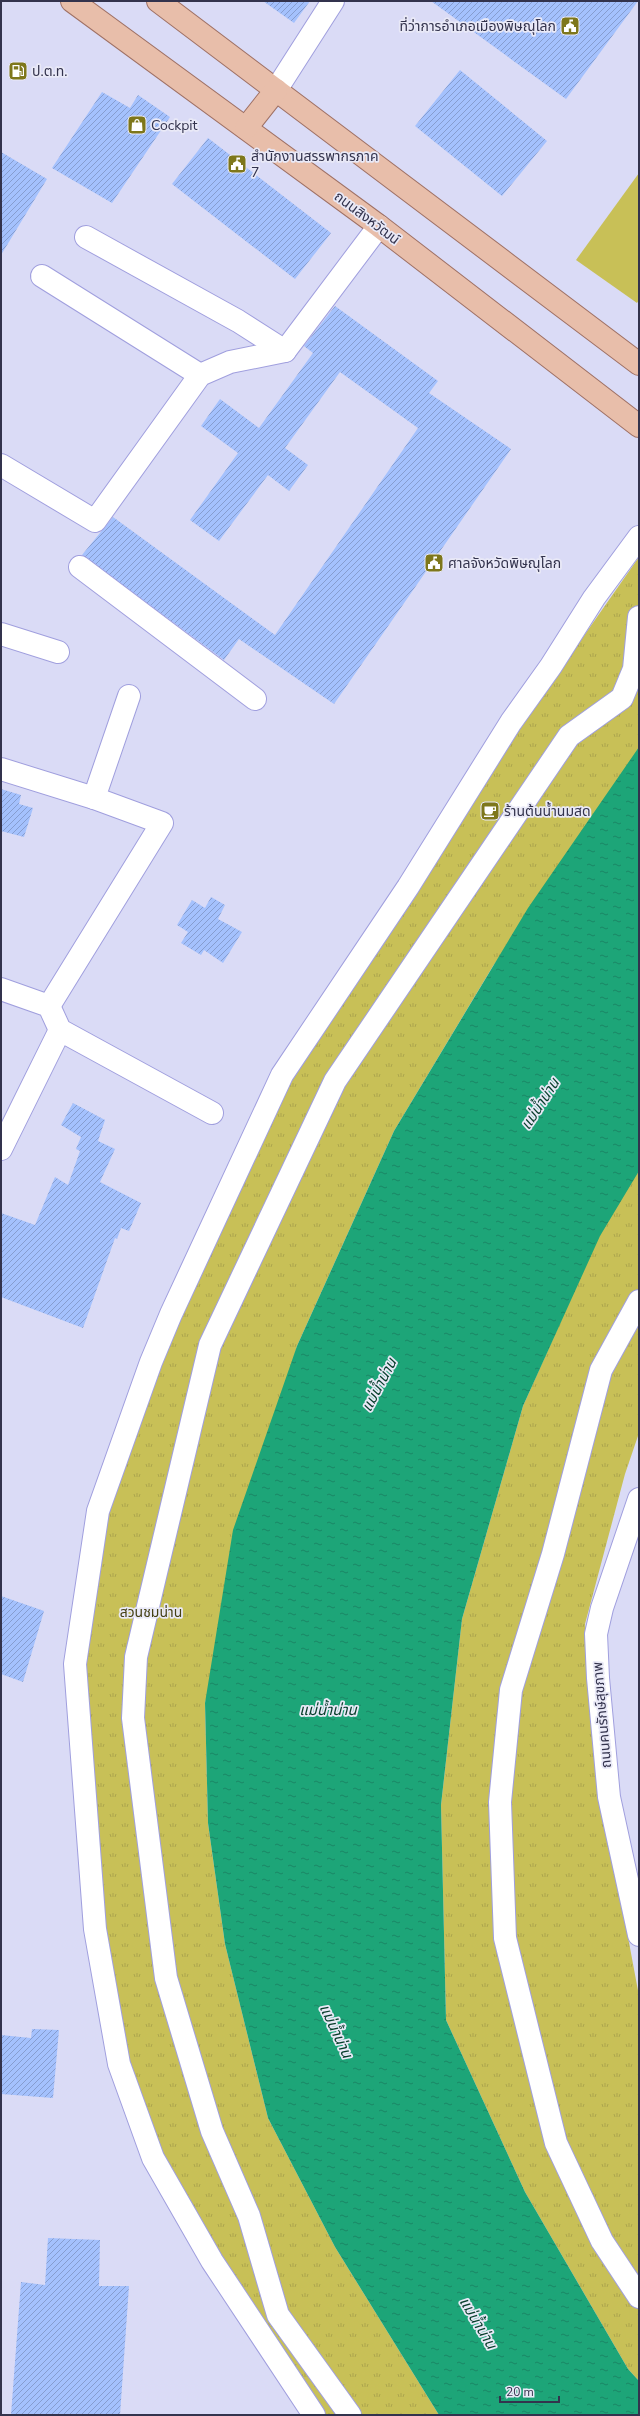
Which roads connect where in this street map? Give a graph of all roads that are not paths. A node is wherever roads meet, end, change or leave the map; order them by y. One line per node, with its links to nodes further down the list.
1 (72, 1): 5 (main road, ถนนสิงหวัฒน์)
2 (158, 1): 4 (main road)
3 (333, 1): 4 (street)
4 (276, 90): 5 (main road); 10 (main road)
5 (246, 128): 6 (main road, ถนนสิงหวัฒน์)
6 (379, 226): 9 (street); 12 (main road, ถนนสิงหวัฒน์)
7 (86, 237): 9 (street)
8 (42, 276): 11 (street)
9 (285, 351): 11 (street)
10 (639, 364)
11 (200, 375): 13 (street)
12 (639, 426)
13 (1, 465)
14 (639, 537): 32 (street)
15 (80, 567): 20 (street)
16 (639, 617): 33 (street)
17 (1, 634): 18 (street)
18 (58, 652)
19 (129, 696): 22 (street)
20 (255, 699)
21 (1, 769): 22 (street)
22 (94, 798): 24 (street)
23 (1, 989): 24 (street)
24 (49, 1006): 25 (street)
25 (60, 1030): 26 (street); 27 (street)
26 (212, 1112)
27 (1, 1149)
28 (639, 1301): 31 (street)
29 (639, 1499): 30 (street, ถนนคนรักษ์สุขภาพ)
30 (638, 1930)
31 (639, 2297)
32 (314, 2415)
33 (350, 2415)

